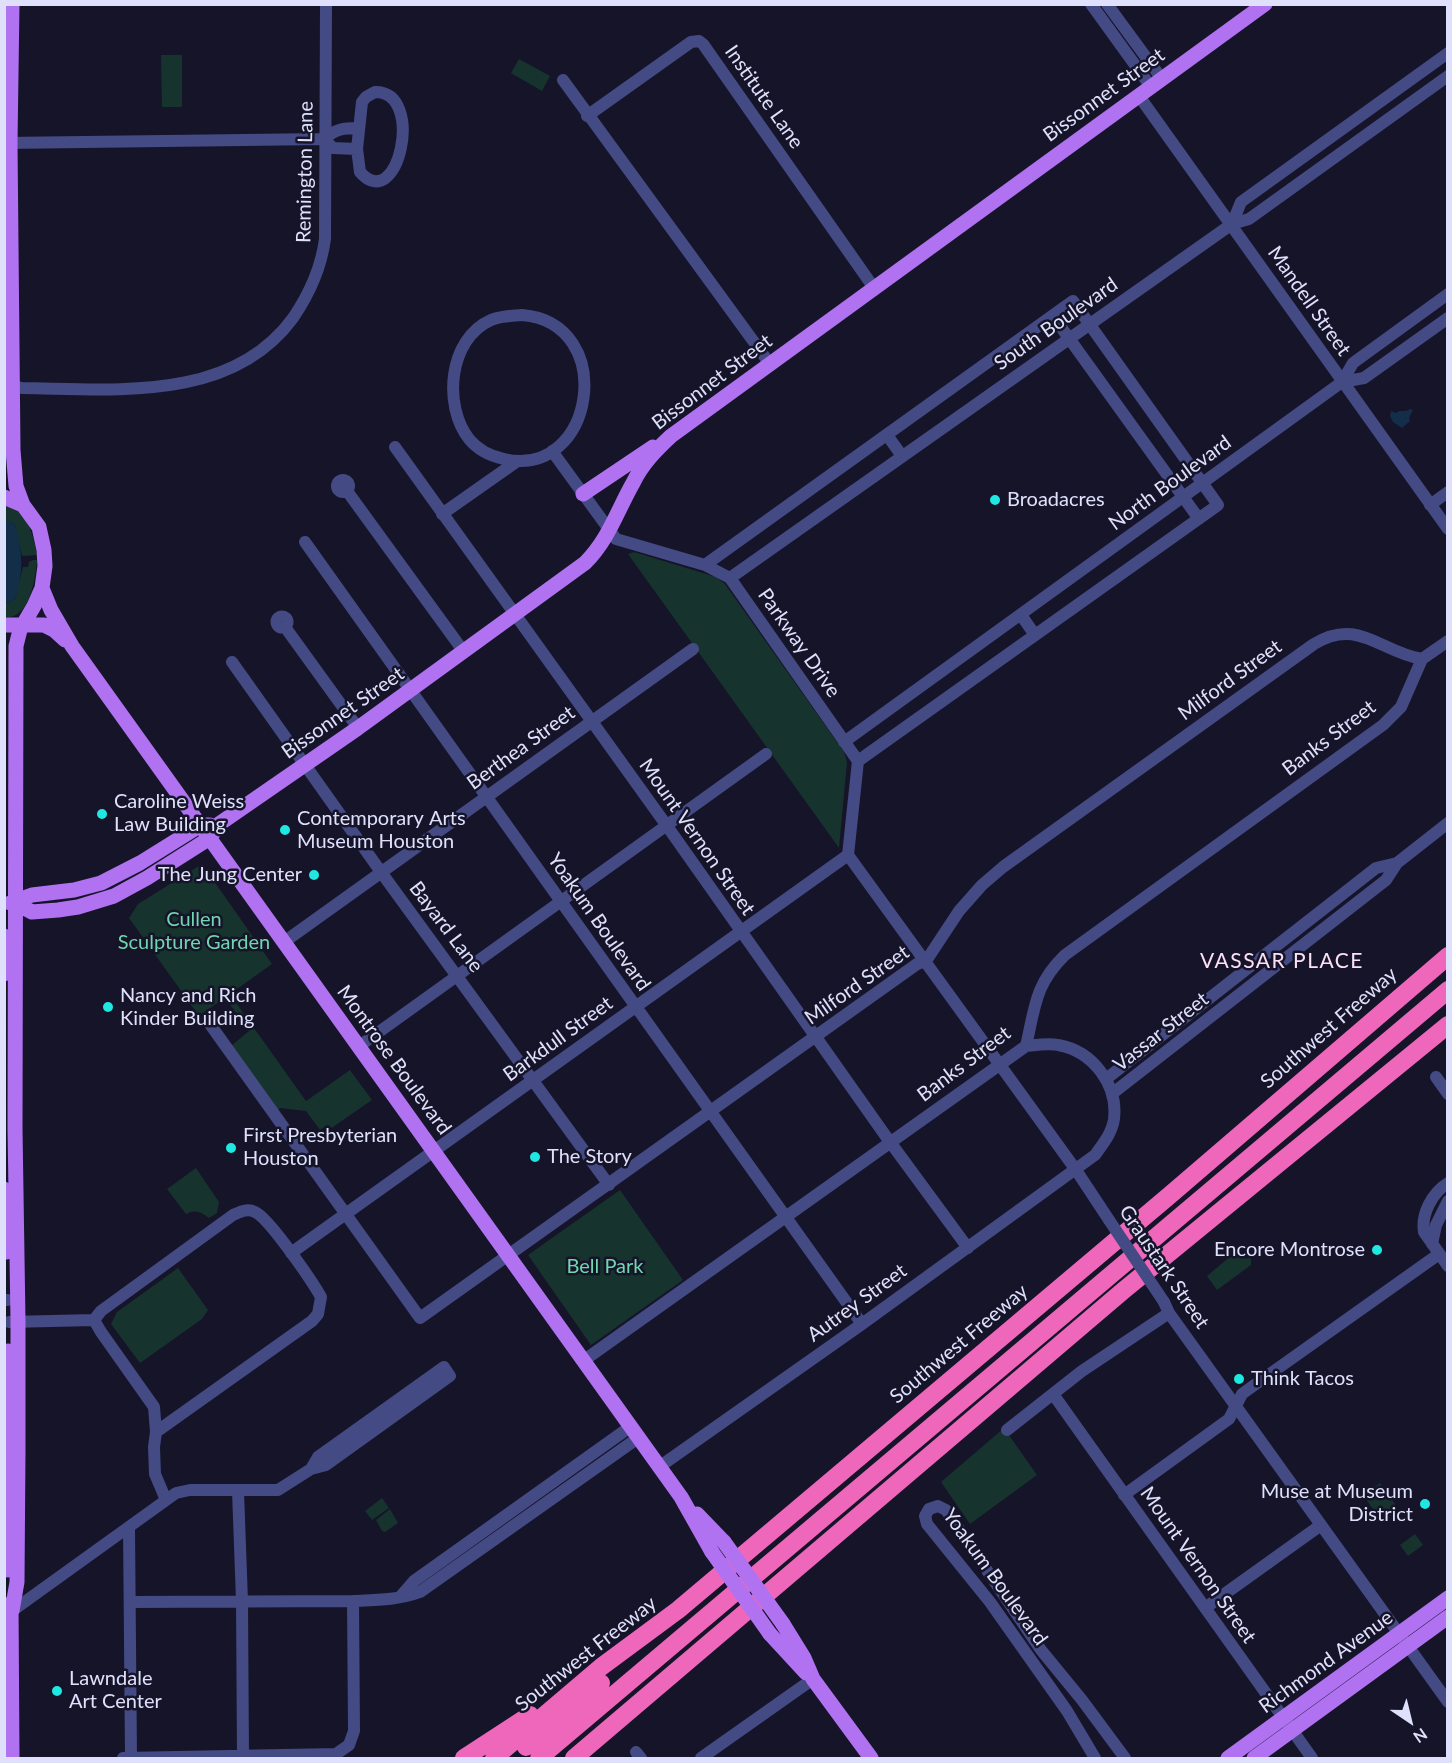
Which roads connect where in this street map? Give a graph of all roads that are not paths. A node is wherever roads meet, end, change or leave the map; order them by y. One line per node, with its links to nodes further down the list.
1 (12, 4): 13 (main road)
2 (326, 4): 12 (street, Remington Lane)
3 (1091, 4): 9 (street, Mandell Street)
4 (1107, 4): 9 (street, Mandell Street)
5 (1266, 4): 9 (main road, Bissonnet Street)
6 (1448, 54): 15 (street, South Boulevard)
7 (1448, 76): 15 (street, South Boulevard)
8 (563, 80): 10 (street)
9 (1151, 88): 15 (street, Mandell Street); 16 (main road, Bissonnet Street)
10 (587, 116): 16 (street, Institute Lane); 22 (street)
11 (358, 129): 12 (street); 14 (street); 14 (street)
12 (324, 139): 13 (street); 14 (street); 24 (street, Remington Lane)
13 (7, 143): 24 (main road)
14 (357, 149)
15 (1232, 225): 20 (street, South Boulevard); 23 (street, Mandell Street)
16 (874, 288): 22 (main road, Bissonnet Street)
17 (1448, 294): 23 (street, North Boulevard)
18 (1053, 316): 20 (street, South Boulevard); 21 (street); 25 (street, South Boulevard)
19 (1448, 318): 23 (street, North Boulevard)
20 (1089, 324): 21 (street, South Boulevard); 31 (street)
21 (1069, 338): 29 (street, South Boulevard); 36 (street)
22 (770, 363): 26 (main road, Bissonnet Street)
23 (1342, 382): 31 (street, North Boulevard); 38 (street, Mandell Street)
24 (13, 386): 37 (main road)
25 (887, 435): 29 (street); 44 (street, South Boulevard)
26 (671, 436): 34 (main road); 42 (main road, Bissonnet Street)
27 (395, 447): 39 (street, Mount Vernon Street)
28 (552, 451): 30 (street); 30 (street); 34 (street)
29 (902, 456): 45 (street, South Boulevard)
30 (516, 462): 39 (street)
31 (1203, 484): 36 (street, North Boulevard); 40 (street)
32 (347, 491): 56 (street)
33 (1448, 492): 38 (street)
34 (583, 494): 42 (street)
35 (4, 497): 37 (main road)
36 (1184, 498): 40 (street); 48 (street, North Boulevard)
37 (23, 505): 46 (main road)
38 (1430, 505): 41 (street, Mandell Street)
39 (442, 514): 47 (street, Mount Vernon Street)
40 (1199, 519): 52 (street)
41 (1448, 529)
42 (609, 530): 44 (street, Parkway Drive); 47 (main road, Bissonnet Street)
43 (305, 542): 59 (street, Yoakum Boulevard)
44 (705, 565): 45 (street, Parkway Drive)
45 (730, 578): 63 (street, Parkway Drive)
46 (42, 588): 49 (main road); 54 (main road, Montrose Boulevard)
47 (514, 615): 56 (main road, Bissonnet Street); 60 (street, Mount Vernon Street)
48 (1021, 615): 52 (street); 63 (street, North Boulevard)
49 (23, 624): 50 (main road, Montrose Boulevard); 54 (main road, Montrose Boulevard); 62 (main road)
50 (4, 625)
51 (285, 627): 61 (street)
52 (1035, 635): 65 (street)
53 (1448, 641): 57 (street)
54 (72, 646): 70 (main road, Montrose Boulevard)
55 (693, 649): 60 (street, Berthea Street)
56 (464, 652): 59 (main road, Bissonnet Street)
57 (1422, 659): 82 (street, Milford Street); 90 (street, Banks Street)
58 (232, 662): 66 (street, Bayard Lane)
59 (411, 690): 61 (main road, Bissonnet Street); 67 (street, Yoakum Boulevard)
60 (591, 722): 67 (street, Berthea Street); 71 (street, Mount Vernon Street)
61 (358, 728): 66 (main road, Bissonnet Street)
62 (10, 740): 77 (main road)
63 (844, 742): 65 (street, Parkway Drive)
64 (766, 754): 71 (street)
65 (858, 761): 73 (street)
66 (305, 766): 69 (main road, Bissonnet Street); 75 (street, Bayard Lane)
67 (486, 797): 75 (street, Berthea Street); 76 (street, Yoakum Boulevard)
68 (1448, 823): 74 (street, Vassar Street)
69 (219, 824): 70 (main road); 72 (main road, Bissonnet Street)
70 (201, 825): 72 (main road, Montrose Boulevard); 77 (main road)
71 (667, 826): 76 (street); 78 (street, Mount Vernon Street)
72 (210, 838): 77 (main road, Bissonnet Street); 80 (main road, Montrose Boulevard)
73 (848, 855): 78 (street, Barkdull Street); 82 (street, Graustark Street)
74 (1396, 862): 94 (street, Vassar Street); 96 (street, Vassar Street)
75 (381, 872): 80 (street, Berthea Street); 84 (street, Bayard Lane)
76 (561, 901): 84 (street); 86 (street, Yoakum Boulevard)
77 (10, 903): 116 (main road)
78 (741, 933): 86 (street, Barkdull Street); 89 (street, Mount Vernon Street)
79 (4, 936): 83 (main road)
80 (284, 942): 91 (main road, Montrose Boulevard)
81 (1448, 956): 144 (highway, Southwest Freeway)
82 (926, 961): 89 (street, Milford Street); 92 (street, Graustark Street)
83 (4, 975)
84 (458, 975): 91 (street); 95 (street, Bayard Lane)
85 (1448, 990): 163 (highway)
86 (636, 1007): 95 (street, Barkdull Street); 98 (street, Yoakum Boulevard)
87 (207, 1020): 106 (street)
88 (1448, 1025): 164 (highway)
89 (816, 1036): 98 (street, Milford Street); 99 (street, Mount Vernon Street)
90 (1026, 1046): 92 (street, Banks Street); 94 (street, Vassar Street)
91 (358, 1047): 100 (main road, Montrose Boulevard)
92 (999, 1065): 99 (street, Banks Street); 101 (street, Graustark Street)
93 (1436, 1077): 97 (street)
94 (1106, 1079): 96 (street, Vassar Street)
95 (534, 1080): 100 (street, Barkdull Street); 103 (street, Bayard Lane)
96 (1113, 1093): 101 (street, Vassar Street)
97 (1448, 1094)
98 (710, 1112): 103 (street, Milford Street); 107 (street, Yoakum Boulevard)
99 (891, 1142): 107 (street, Banks Street); 108 (street, Mount Vernon Street)
100 (434, 1153): 106 (street, Barkdull Street); 111 (main road, Montrose Boulevard)
101 (1076, 1170): 108 (street, Autrey Street); 114 (street, Graustark Street, bridge)
102 (1448, 1183): 109 (street)
103 (609, 1185): 111 (street, Milford Street)
104 (4, 1189): 113 (main road)
105 (1448, 1201): 109 (street)
106 (346, 1214): 110 (street, Barkdull Street); 111 (street, Milford Street)
107 (786, 1217): 117 (street, Yoakum Boulevard); 118 (street, Banks Street)
108 (968, 1248): 117 (street, Autrey Street)
109 (1436, 1249): 112 (street); 120 (street)
110 (291, 1253): 115 (street); 122 (street)
111 (508, 1256): 118 (main road, Montrose Boulevard)
112 (1448, 1266)
113 (6, 1300): 116 (main road)
114 (1167, 1307): 119 (street); 120 (street, Graustark Street)
115 (94, 1320): 116 (street); 122 (street)
116 (13, 1321): 124 (main road)
117 (862, 1324): 125 (street, Autrey Street)
118 (583, 1361): 123 (main road, Montrose Boulevard)
119 (1053, 1394): 121 (street); 128 (street, Mount Vernon Street)
120 (1237, 1407): 128 (street); 130 (street, Graustark Street)
121 (1007, 1430)
122 (156, 1432): 129 (street)
123 (634, 1432): 125 (main road, Montrose Boulevard); 132 (street); 133 (street)
124 (10, 1439): 135 (main road); 145 (main road)
125 (659, 1467): 134 (main road, Montrose Boulevard)
126 (311, 1468): 126 (street); 127 (street)
127 (238, 1491): 129 (street); 139 (street)
128 (1124, 1495): 143 (street, Mount Vernon Street)
129 (166, 1500): 131 (street)
130 (1321, 1525): 143 (street); 147 (street, Graustark Street)
131 (129, 1528): 141 (street); 145 (street)
132 (483, 1532): 133 (street); 137 (street)
133 (491, 1542): 137 (street)
134 (718, 1547): 150 (main road, Montrose Boulevard, bridge); 150 (main road, Montrose Boulevard, bridge)
135 (5, 1559): 145 (main road)
136 (1002, 1594): 142 (street); 142 (street, Yoakum Boulevard); 151 (street, Yoakum Boulevard)
137 (400, 1596): 140 (street)
138 (1448, 1598): 147 (main road, Richmond Avenue)
139 (242, 1601): 140 (street); 141 (street); 159 (street)
140 (353, 1601): 159 (street)
141 (130, 1602): 158 (street)
142 (990, 1602): 153 (street, Yoakum Boulevard)
143 (1205, 1608): 154 (street, Mount Vernon Street)
144 (678, 1610): 148 (highway, Southwest Freeway); 162 (highway)
145 (12, 1611): 149 (main road)
146 (1448, 1617): 147 (main road, Richmond Avenue)
147 (1403, 1640): 152 (street, Graustark Street); 154 (main road, Richmond Avenue)
148 (601, 1667): 160 (highway); 161 (highway, Southwest Freeway)
149 (8, 1669): 156 (main road)
150 (813, 1679): 155 (street); 166 (main road, Montrose Boulevard)
151 (1082, 1700): 153 (street); 168 (street, Yoakum Boulevard)
152 (1448, 1702)
153 (1066, 1711): 167 (street, Yoakum Boulevard)
154 (1287, 1725): 169 (main road, Richmond Avenue); 170 (main road, Richmond Avenue); 171 (street, Mount Vernon Street)
155 (720, 1753): 165 (street)
156 (12, 1758)
157 (123, 1758): 158 (street)
158 (131, 1758): 159 (street)
159 (243, 1758)
160 (464, 1758)
161 (494, 1758)
162 (512, 1758)
163 (539, 1758)
164 (574, 1758)
165 (701, 1758)
166 (871, 1758)
167 (1095, 1758)
168 (1125, 1758)
169 (1228, 1758)
170 (1254, 1758)
171 (1312, 1758)

